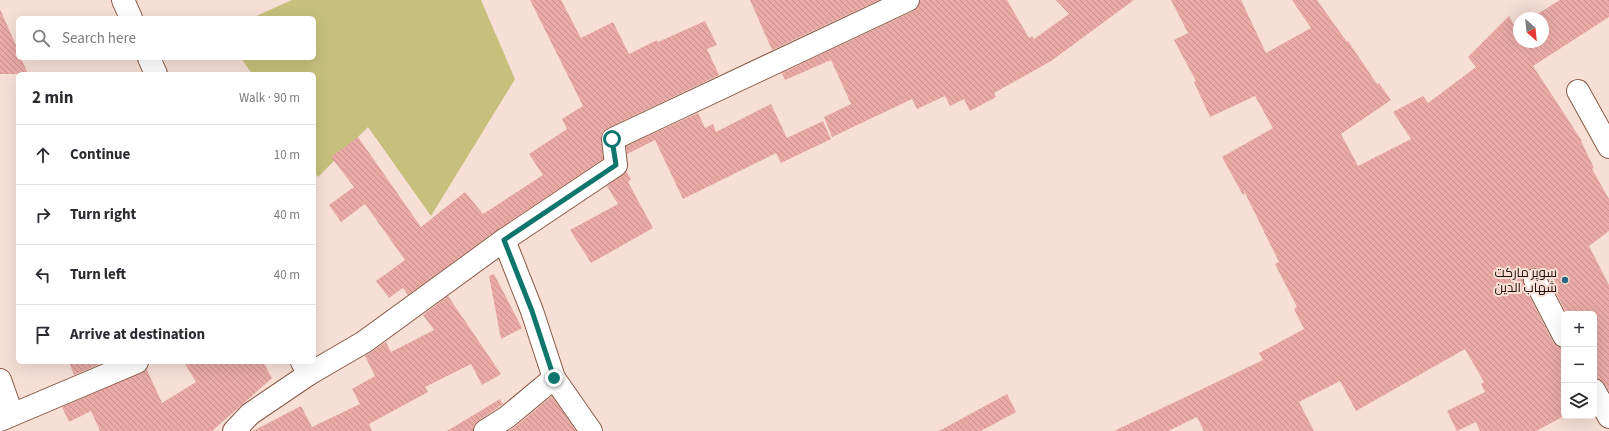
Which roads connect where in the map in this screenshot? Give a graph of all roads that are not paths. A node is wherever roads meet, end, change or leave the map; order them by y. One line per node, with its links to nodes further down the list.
1 (123, 0): 3 (street)
2 (908, 0): 8 (street)
3 (130, 16)
4 (150, 60): 5 (street)
5 (155, 72)
6 (1578, 91): 7 (street)
7 (1609, 147)
8 (504, 240): 12 (street); 14 (street)
9 (1535, 280): 10 (street)
10 (1561, 330)
11 (132, 364): 17 (street)
12 (316, 364)
13 (306, 368): 19 (street)
14 (554, 378): 21 (street); 22 (street)
15 (0, 380): 17 (street)
16 (1597, 395): 18 (street)
17 (6, 417)
18 (1609, 417)
19 (254, 422): 20 (street)
20 (234, 431)
21 (485, 431)
22 (591, 431)

